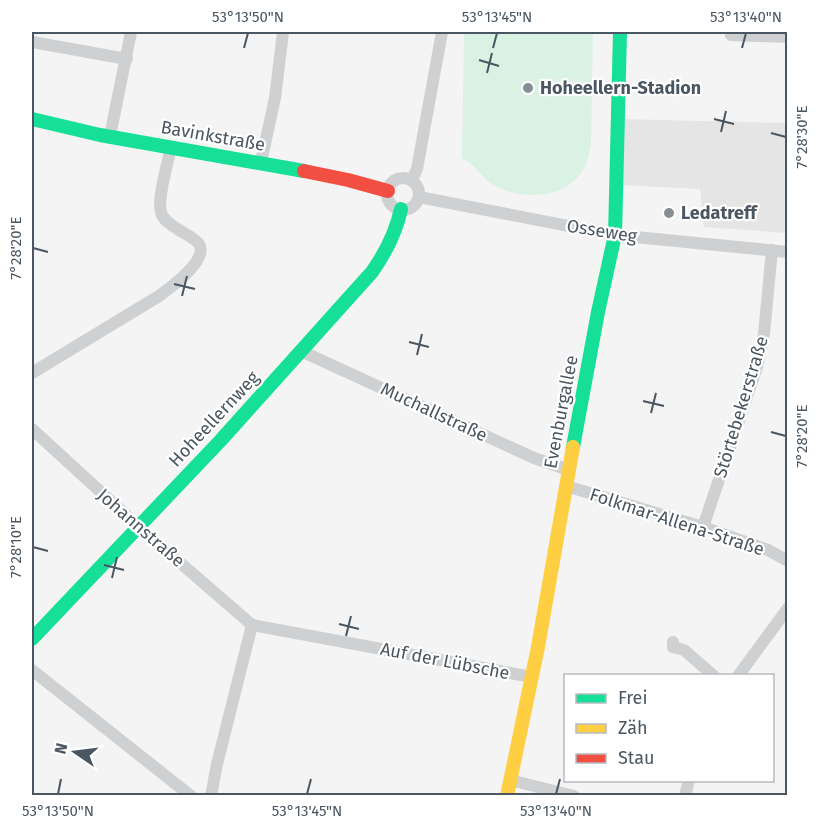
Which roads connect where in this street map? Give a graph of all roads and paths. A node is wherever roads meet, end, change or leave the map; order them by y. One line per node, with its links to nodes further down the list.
1 (131, 32): 8 (street)
2 (283, 32): 12 (street)
3 (442, 32): 13 (street)
4 (620, 32): 17 (street, Evenburgallee)
5 (731, 35): 6 (street)
6 (788, 37)
7 (32, 42): 8 (street)
8 (126, 59): 10 (street)
9 (32, 119): 10 (street, Bavinkstraße)
10 (111, 136): 11 (street, Bavinkstraße)
11 (171, 147): 12 (street, Bavinkstraße); 21 (street)
12 (261, 162): 14 (street, Bavinkstraße)
13 (412, 180): 14 (street); 15 (street)
14 (388, 191): 16 (street)
15 (419, 197): 16 (street); 17 (street, Osseweg)
16 (401, 210): 20 (street, Hoheellernweg)
17 (615, 235): 18 (street, Osseweg); 23 (street, Evenburgallee)
18 (772, 250): 19 (street, Osseweg); 26 (street, Störtebekerstraße)
19 (788, 252)
20 (301, 351): 23 (street, Muchallstraße); 25 (street, Hoheellernweg)
21 (32, 373)
22 (32, 429): 25 (street, Johannstraße)
23 (569, 470): 24 (street, Evenburgallee)
24 (566, 486): 26 (street, Folkmar-Allena-Straße); 35 (street, Evenburgallee)
25 (139, 527): 29 (street, Johannstraße); 30 (street, Hoheellernweg)
26 (703, 527): 27 (street, Folkmar-Allena-Straße)
27 (788, 561)
28 (788, 608): 34 (street)
29 (252, 625): 35 (street, Auf der Lübsche); 38 (street)
30 (32, 639)
31 (672, 642): 33 (street)
32 (32, 670): 37 (street)
33 (713, 674)
34 (739, 674)
35 (532, 677): 36 (street, Evenburgallee)
36 (510, 780): 39 (street, Evenburgallee); 40 (street)
37 (190, 795)
38 (211, 795)
39 (507, 795)
40 (574, 795)

